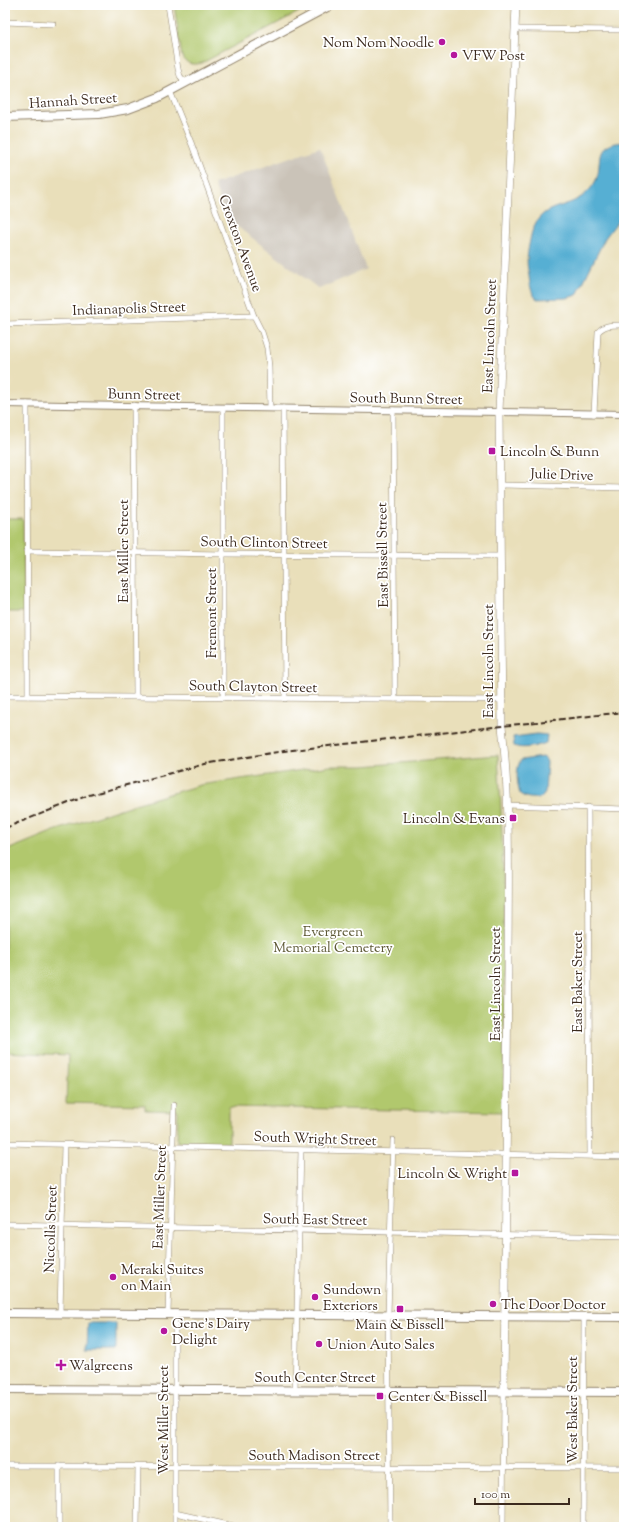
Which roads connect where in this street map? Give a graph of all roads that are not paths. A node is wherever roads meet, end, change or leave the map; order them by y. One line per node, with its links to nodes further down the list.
1 (168, 5): 8 (street)
2 (331, 5): 8 (main road, Hannah Street)
3 (516, 5): 6 (main road, East Lincoln Street)
4 (5, 22): 5 (street)
5 (53, 24)
6 (515, 29): 7 (street); 21 (main road, East Lincoln Street)
7 (624, 30)
8 (185, 82): 9 (main road, Hannah Street)
9 (170, 91): 10 (main road, Hannah Street); 11 (street, Croxton Avenue)
10 (5, 117)
11 (254, 316): 12 (street, Indianapolis Street); 18 (street, Croxton Avenue)
12 (5, 324)
13 (624, 325): 22 (street)
14 (5, 404): 15 (street, Bunn Street)
15 (27, 404): 16 (street, Bunn Street); 26 (street)
16 (134, 405): 17 (street, Bunn Street); 27 (street, East Miller Street)
17 (223, 408): 18 (street, Bunn Street); 28 (street, Fremont Street)
18 (270, 408): 19 (street, Bunn Street)
19 (283, 408): 20 (street, South Bunn Street); 29 (street)
20 (393, 410): 21 (street, South Bunn Street); 30 (street, East Bissell Street)
21 (499, 412): 22 (street, South Bunn Street); 24 (main road, East Lincoln Street)
22 (594, 414): 23 (street, South Bunn Street)
23 (624, 414)
24 (500, 485): 25 (street, Julie Drive); 31 (main road, East Lincoln Street)
25 (624, 488)
26 (28, 551): 27 (street, South Clinton Street); 33 (street)
27 (135, 552): 28 (street, South Clinton Street); 34 (street, East Miller Street)
28 (224, 554): 29 (street, South Clinton Street); 35 (street, Fremont Street)
29 (284, 555): 30 (street, South Clinton Street); 36 (street)
30 (394, 555): 31 (street, South Clinton Street); 37 (street, East Bissell Street)
31 (500, 556): 38 (main road, East Lincoln Street)
32 (5, 696): 33 (street, South Clayton Street)
33 (28, 696): 34 (street, South Clayton Street)
34 (136, 697): 35 (street, South Clayton Street)
35 (223, 698): 36 (street, South Clayton Street)
36 (285, 699): 37 (street, South Clayton Street)
37 (395, 699): 38 (street, South Clayton Street)
38 (502, 700): 39 (main road, East Lincoln Street)
39 (507, 805): 40 (street); 49 (main road, East Lincoln Street)
40 (588, 807): 41 (street); 50 (street, East Baker Street)
41 (624, 808)
42 (174, 1105): 46 (street, East Miller Street)
43 (393, 1140): 48 (street)
44 (5, 1143): 45 (street, South Wright Street)
45 (64, 1144): 46 (street, South Wright Street); 53 (street, Niccolls Street)
46 (172, 1147): 47 (street, South Wright Street); 54 (street, East Miller Street)
47 (301, 1150): 48 (street, South Wright Street); 55 (street)
48 (392, 1152): 49 (street, South Wright Street); 56 (street)
49 (508, 1155): 50 (street, South Wright Street); 57 (main road, East Lincoln Street)
50 (590, 1156): 51 (street, South Wright Street)
51 (624, 1157)
52 (5, 1224): 53 (street, South East Street)
53 (62, 1225): 54 (street, South East Street); 60 (street, Niccolls Street)
54 (170, 1228): 55 (street, South East Street); 61 (street, East Miller Street)
55 (299, 1230): 56 (street, South East Street); 62 (street)
56 (390, 1232): 57 (street, South East Street); 63 (street)
57 (506, 1234): 58 (street, South East Street); 64 (main road, East Lincoln Street)
58 (624, 1237)
59 (5, 1313): 60 (main road)
60 (60, 1313): 61 (main road)
61 (172, 1314): 62 (main road); 68 (street, West Miller Street)
62 (296, 1314): 63 (main road); 69 (street)
63 (388, 1316): 64 (main road); 70 (street)
64 (504, 1316): 65 (main road); 71 (main road, East Lincoln Street)
65 (584, 1317): 66 (main road); 72 (street, West Baker Street)
66 (624, 1317)
67 (5, 1389): 68 (main road, South Center Street)
68 (175, 1389): 69 (main road, South Center Street); 77 (street, West Miller Street)
69 (295, 1390): 70 (main road, South Center Street)
70 (389, 1390): 71 (main road, South Center Street); 78 (street)
71 (504, 1392): 72 (main road, South Center Street); 79 (street)
72 (584, 1392): 73 (main road, South Center Street); 80 (street, West Baker Street)
73 (624, 1392)
74 (5, 1466): 75 (street, South Madison Street)
75 (59, 1466): 76 (street, South Madison Street); 83 (street)
76 (138, 1467): 77 (street, South Madison Street); 84 (street)
77 (176, 1467): 78 (street, South Madison Street); 82 (street, West Miller Street)
78 (390, 1467): 79 (street, South Madison Street); 87 (street)
79 (504, 1467): 80 (street, South Madison Street); 88 (street)
80 (583, 1468): 81 (street, South Madison Street); 89 (street, West Baker Street)
81 (624, 1468)
82 (175, 1513): 85 (street, West Miller Street); 86 (street)
83 (59, 1527)
84 (137, 1527)
85 (175, 1527)
86 (238, 1527)
87 (390, 1527)
88 (503, 1527)
89 (583, 1527)

